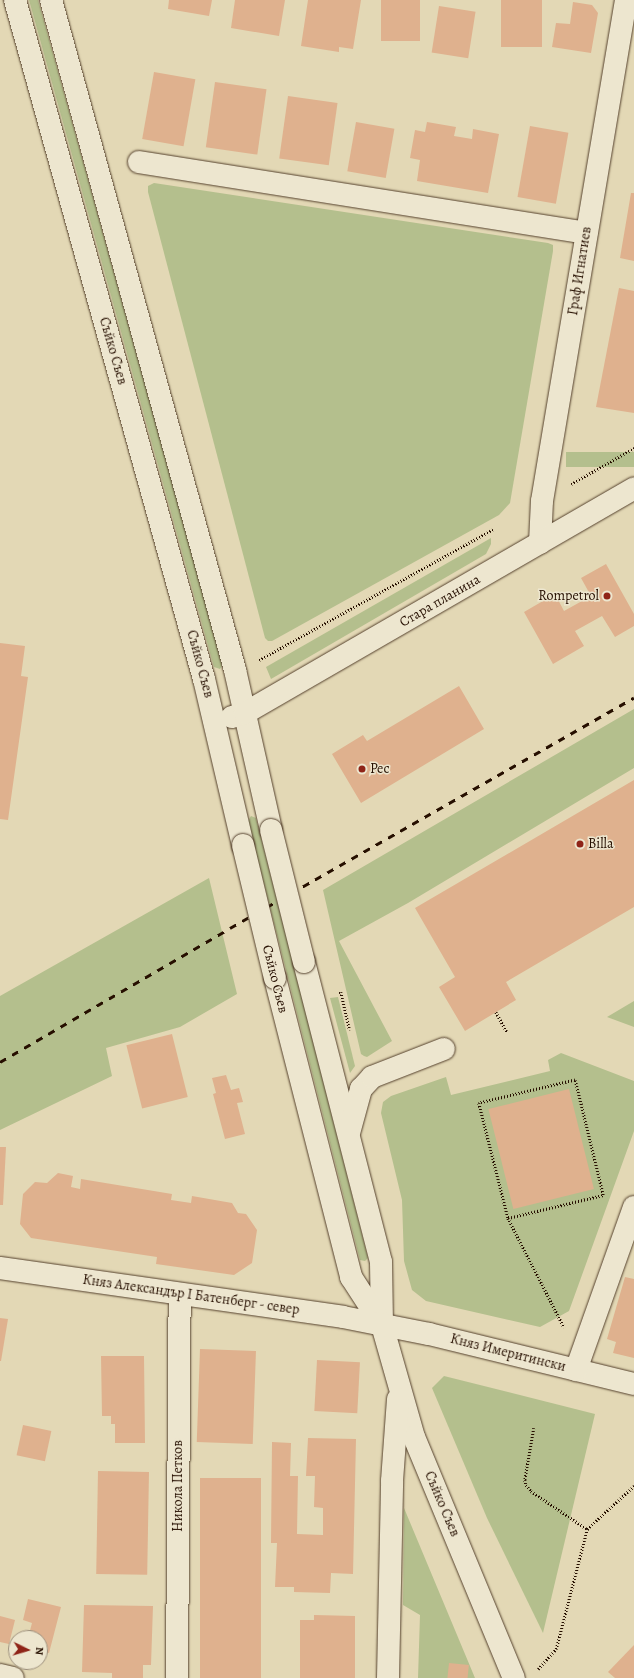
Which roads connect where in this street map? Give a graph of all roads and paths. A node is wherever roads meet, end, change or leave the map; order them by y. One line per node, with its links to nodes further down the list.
1 (16, 0): 13 (street, Съйко Съев)
2 (51, 0): 12 (street, Съйко Съев)
3 (626, 0): 5 (street, Граф Игнатиев)
4 (139, 162): 5 (street)
5 (586, 232): 10 (street, Граф Игнатиев)
6 (634, 448): 7 (path)
7 (570, 485)
8 (634, 488): 10 (street, Стара планина)
9 (493, 529): 11 (path)
10 (540, 543): 12 (street, Стара планина)
11 (256, 662)
12 (245, 713): 13 (street, Стара планина); 17 (street, Съйко Съев, bridge)
13 (215, 722): 22 (street, Съйко Съев, bridge)
14 (496, 1012): 15 (path)
15 (507, 1032)
16 (444, 1049): 17 (street)
17 (349, 1136): 22 (street, Съйко Съев)
18 (634, 1207): 24 (street)
19 (508, 1218): 19 (path); 23 (path)
20 (0, 1268): 21 (street, Княз Александър I Батенберг - север)
21 (180, 1294): 22 (street, Княз Александър I Батенберг - север); 33 (street, Никола Петков)
22 (382, 1325): 24 (street, Княз Имеритински); 25 (street, Съйко Съев)
23 (564, 1328)
24 (576, 1370): 26 (street, Княз Имеритински)
25 (399, 1384): 34 (street); 35 (street, Съйко Съев)
26 (634, 1384)
27 (534, 1428): 29 (path)
28 (634, 1486): 29 (path)
29 (587, 1529): 30 (path)
30 (538, 1669)
31 (0, 1675): 32 (street)
32 (13, 1678)
33 (177, 1678)
34 (388, 1678)
35 (514, 1678)

